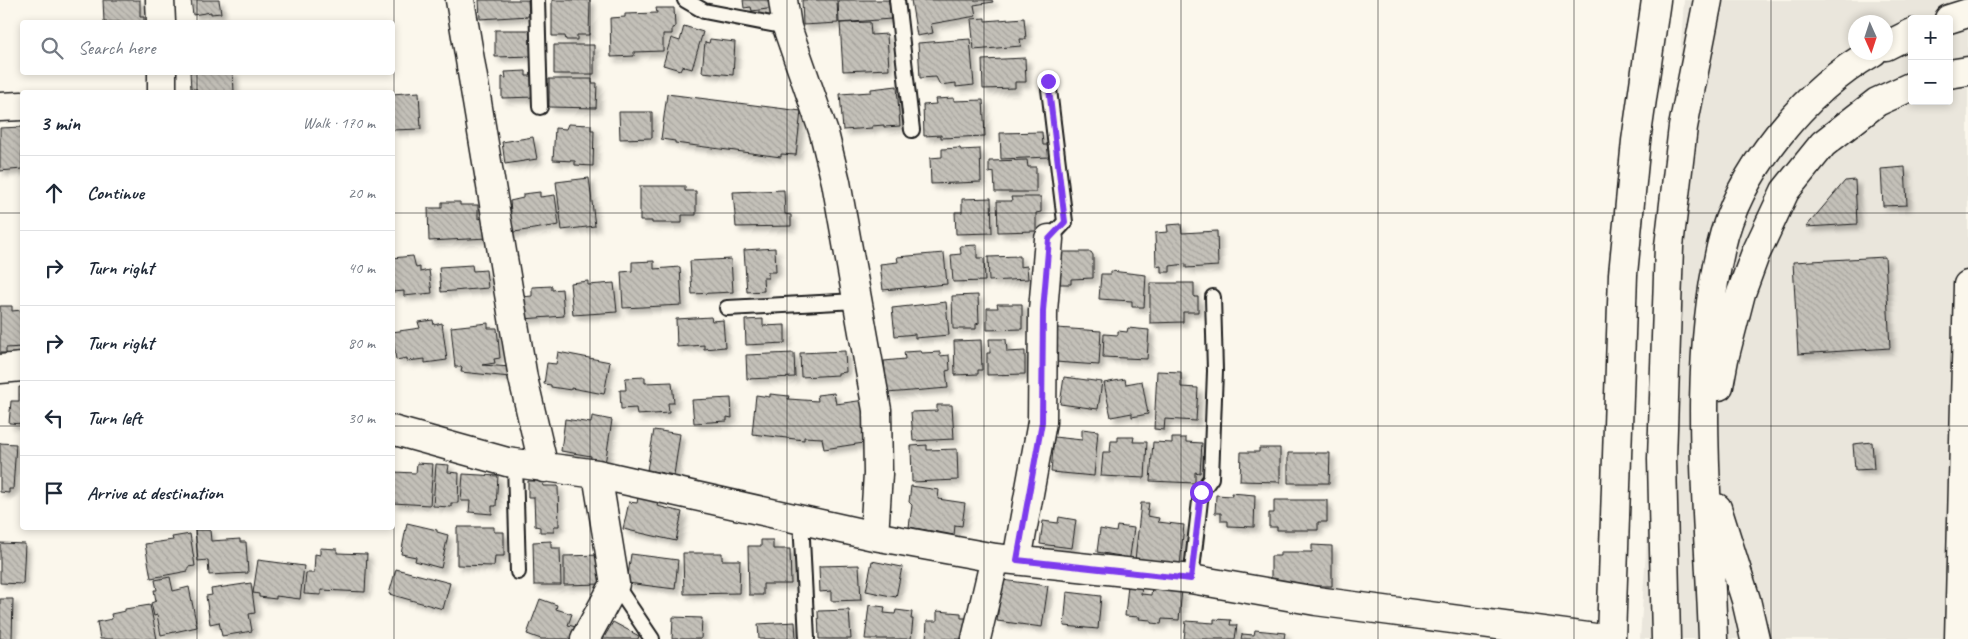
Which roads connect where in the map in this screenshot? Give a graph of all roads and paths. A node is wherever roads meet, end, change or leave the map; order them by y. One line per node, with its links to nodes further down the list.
1 (160, 0): 11 (main road)
2 (460, 0): 36 (main road)
3 (536, 0): 24 (lane)
4 (685, 0): 12 (lane)
5 (783, 0): 12 (main road)
6 (897, 0): 25 (lane)
7 (1656, 0): 50 (main road)
8 (1708, 1): 34 (main road)
9 (1968, 13): 10 (main road)
10 (1953, 18)
11 (161, 20)
12 (787, 27): 29 (main road)
13 (1908, 34): 14 (main road)
14 (1893, 42)
15 (1860, 60): 37 (main road)
16 (1968, 71): 17 (main road)
17 (1953, 73)
18 (162, 75): 21 (main road)
19 (1048, 81): 26 (lane)
20 (1908, 88): 37 (main road)
21 (162, 90)
22 (20, 106): 23 (main road)
23 (0, 107)
24 (540, 107)
25 (912, 130)
26 (1049, 239): 41 (main road)
27 (1968, 285): 57 (main road)
28 (1213, 297): 43 (lane)
29 (856, 301): 30 (lane); 40 (main road)
30 (727, 308)
31 (20, 368): 32 (main road)
32 (0, 369)
33 (395, 431): 35 (main road)
34 (1662, 459): 51 (main road); 52 (main road)
35 (515, 464): 36 (main road); 42 (lane)
36 (544, 468): 38 (main road)
37 (1706, 471): 53 (main road); 54 (main road); 55 (main road); 56 (main road)
38 (598, 474): 39 (main road); 44 (main road)
39 (801, 520): 40 (main road); 47 (lane)
40 (874, 536): 41 (main road)
41 (1006, 559): 43 (main road); 48 (main road)
42 (518, 572)
43 (1191, 579): 49 (main road)
44 (615, 584): 45 (main road); 46 (lane)
45 (585, 639)
46 (652, 639)
47 (807, 639)
48 (976, 639)
49 (1603, 639)
50 (1611, 639)
51 (1648, 639)
52 (1666, 639)
53 (1696, 639)
54 (1712, 639)
55 (1730, 639)
56 (1755, 639)
57 (1959, 639)

